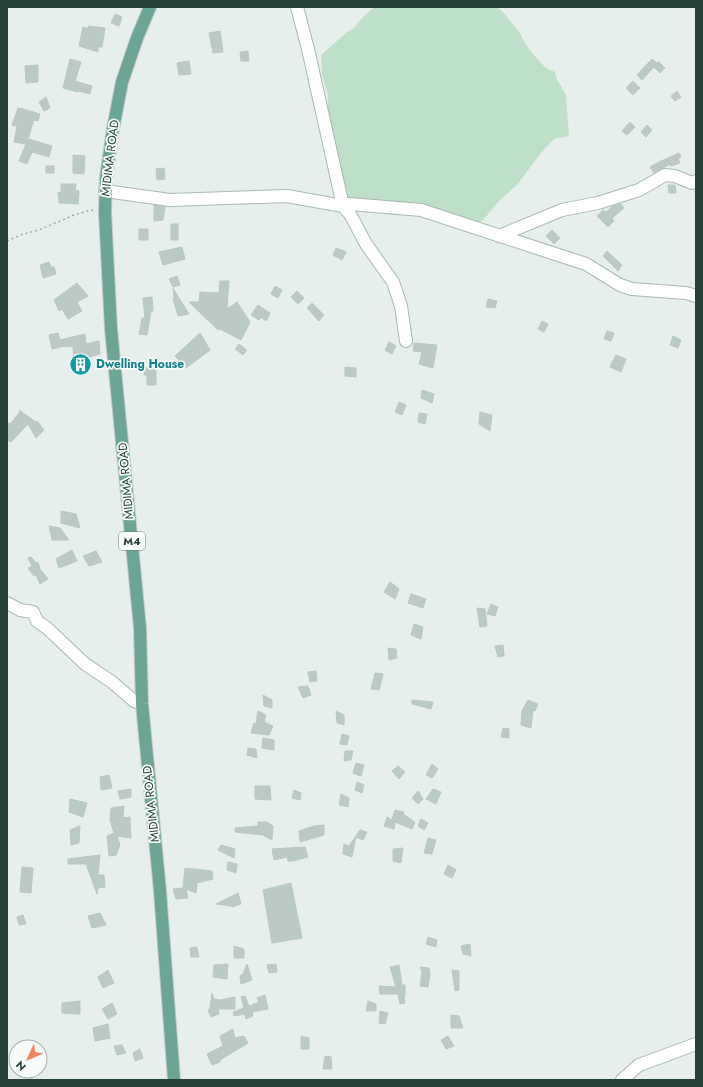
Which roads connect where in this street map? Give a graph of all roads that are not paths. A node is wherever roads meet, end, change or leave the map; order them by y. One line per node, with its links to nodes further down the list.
1 (150, 7): 4 (main road, MIDIMA ROAD / M4)
2 (297, 7): 5 (street)
3 (696, 181): 6 (street)
4 (105, 191): 5 (street); 10 (main road, MIDIMA ROAD / M4)
5 (343, 206): 6 (street); 8 (street)
6 (499, 236): 7 (street)
7 (696, 296)
8 (406, 341)
9 (7, 603): 10 (street)
10 (142, 704): 12 (main road, MIDIMA ROAD / M4)
11 (696, 1044): 13 (street)
12 (174, 1080)
13 (622, 1080)

